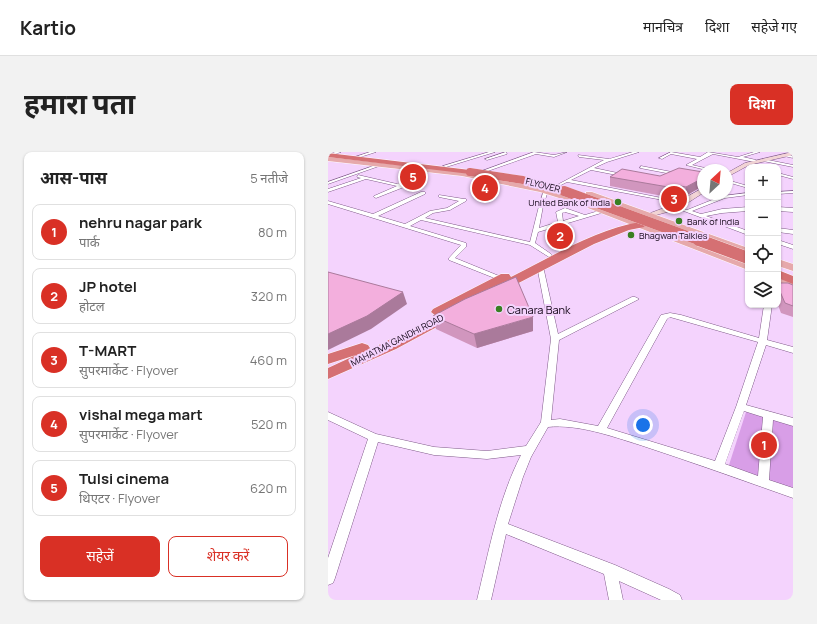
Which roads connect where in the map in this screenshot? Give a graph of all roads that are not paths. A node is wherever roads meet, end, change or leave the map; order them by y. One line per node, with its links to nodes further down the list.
1 (374, 152): 20 (street)
2 (493, 152): 24 (street)
3 (537, 152): 4 (street); 31 (street)
4 (565, 152)
5 (637, 152): 15 (street)
6 (665, 152): 13 (street)
7 (711, 152): 17 (street); 18 (street)
8 (758, 152): 18 (street)
9 (506, 153): 31 (street)
10 (793, 153): 12 (street)
11 (331, 155): 19 (highway); 20 (main road); 31 (highway, FLYOVER)
12 (785, 155): 14 (street); 21 (street)
13 (654, 156)
14 (793, 157)
15 (611, 158): 15 (street); 28 (street)
16 (661, 158): 17 (street)
17 (699, 158): 27 (street)
18 (740, 158): 22 (street)
19 (348, 160): 20 (highway); 31 (highway, FLYOVER)
20 (358, 160): 23 (main road); 24 (main road)
21 (764, 160): 22 (street); 25 (street)
22 (756, 161): 30 (street)
23 (380, 165): 29 (main road); 41 (street)
24 (444, 166): 31 (main road)
25 (793, 166)
26 (641, 167): 32 (street)
27 (697, 167)
28 (591, 169): 35 (street); 40 (street)
29 (431, 170): 31 (main road); 43 (street)
30 (733, 171)
31 (470, 172): 44 (main road); 47 (main road); 81 (highway, FLYOVER, bridge); 82 (highway, FLYOVER, bridge)
32 (676, 174): 37 (street); 38 (street)
33 (781, 175): 39 (street)
34 (358, 176): 36 (street)
35 (628, 177)
36 (365, 178): 43 (street); 46 (street)
37 (668, 178)
38 (697, 178)
39 (793, 178)
40 (567, 181): 44 (street); 56 (street)
41 (328, 183)
42 (733, 183): 45 (street)
43 (398, 185): 54 (street)
44 (559, 185): 66 (main road)
45 (745, 186)
46 (328, 191)
47 (546, 191): 62 (main road); 73 (street)
48 (793, 192): 50 (street)
49 (423, 193): 63 (street)
50 (781, 193)
51 (697, 194): 56 (street)
52 (745, 194): 61 (street)
53 (441, 196): 67 (street)
54 (376, 197)
55 (328, 202): 63 (street)
56 (682, 203): 57 (street)
57 (675, 207): 61 (street); 66 (street)
58 (745, 209): 64 (street)
59 (781, 209): 60 (street)
60 (793, 210)
61 (688, 212): 64 (street)
62 (608, 213): 65 (street); 66 (main road)
63 (373, 216): 70 (street)
64 (701, 216): 74 (street)
65 (586, 217): 68 (street); 68 (street)
66 (637, 217): 69 (main road); 71 (main road); 80 (highway, MAHATMA GANDHI ROAD); 84 (highway, MAHATMA GANDHI ROAD)
67 (420, 218): 70 (street); 77 (street)
68 (561, 223): 73 (street)
69 (672, 224): 71 (main road); 79 (main road)
70 (405, 226): 90 (street)
71 (655, 230): 85 (main road)
72 (781, 230): 75 (street)
73 (536, 231): 77 (street)
74 (745, 232)
75 (793, 232)
76 (781, 243): 78 (street)
77 (532, 244): 80 (street)
78 (793, 247)
79 (745, 251)
80 (549, 254): 90 (highway, MAHATMA GANDHI ROAD)
81 (745, 257)
82 (745, 261)
83 (781, 263): 86 (main road)
84 (540, 266): 96 (street); 100 (highway, MAHATMA GANDHI ROAD)
85 (745, 266)
86 (793, 268)
87 (781, 270): 88 (highway)
88 (793, 274)
89 (781, 275): 92 (highway)
90 (502, 279): 99 (highway, MAHATMA GANDHI ROAD)
91 (781, 280): 93 (main road)
92 (793, 280)
93 (793, 285)
94 (635, 299): 96 (street)
95 (768, 308): 97 (street)
96 (555, 339): 105 (street)
97 (762, 341): 98 (street); 101 (street); 106 (street)
98 (793, 350)
99 (328, 360)
100 (328, 374)
101 (741, 407): 102 (street); 109 (street)
102 (768, 414): 104 (street); 110 (street)
103 (328, 416): 107 (street)
104 (793, 422)
105 (546, 424): 106 (street); 108 (street)
106 (601, 429): 109 (street)
107 (374, 437): 108 (street); 114 (street)
108 (528, 450): 112 (street)
109 (718, 467): 110 (street)
110 (763, 483): 111 (street)
111 (793, 493)
112 (502, 527): 113 (street); 115 (street)
113 (610, 570): 116 (street); 117 (street)
114 (328, 578)
115 (484, 600)
116 (616, 600)
117 (675, 600)

